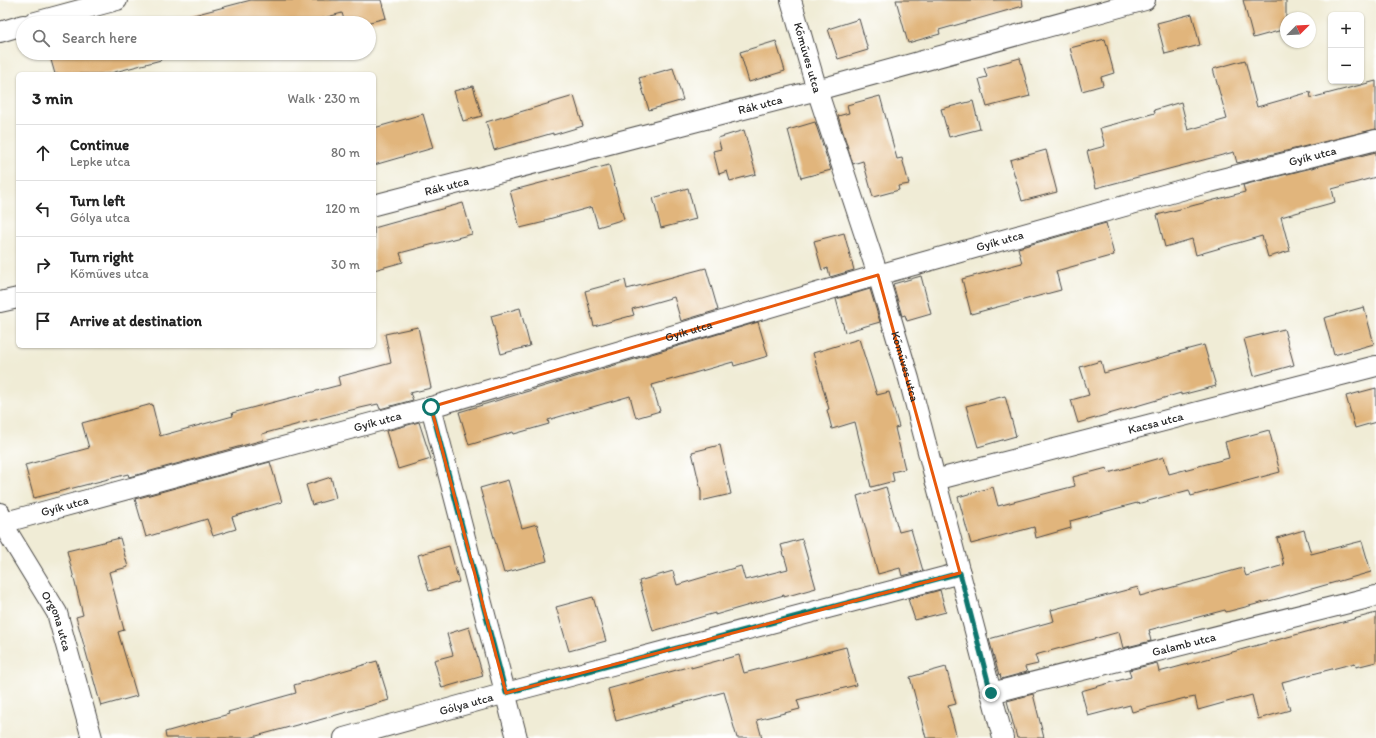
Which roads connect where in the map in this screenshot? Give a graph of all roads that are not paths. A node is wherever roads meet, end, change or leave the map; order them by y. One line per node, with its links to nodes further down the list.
1 (117, 0): 4 (street)
2 (791, 0): 7 (street, Kőműves utca)
3 (1146, 0): 7 (street, Rák utca)
4 (58, 16)
5 (16, 27): 6 (street)
6 (0, 32)
7 (817, 90): 9 (street, Rák utca); 10 (street, Kőműves utca)
8 (1376, 140): 10 (street, Gyík utca)
9 (376, 204)
10 (878, 276): 14 (street, Gyík utca); 15 (street, Kőműves utca)
11 (16, 298): 12 (street)
12 (0, 302)
13 (1376, 366): 15 (street, Kacsa utca)
14 (431, 407): 16 (street, Gyík utca); 19 (street)
15 (935, 480): 17 (street, Kőműves utca)
16 (1, 518): 21 (street, Orgona utca)
17 (960, 573): 19 (street, Gólya utca); 20 (street, Kőműves utca)
18 (1376, 596): 20 (street, Galamb utca)
19 (506, 693): 22 (street, Gólya utca); 23 (street)
20 (991, 693): 24 (street, Kőműves utca)
21 (92, 738)
22 (344, 738)
23 (517, 738)
24 (1003, 738)

